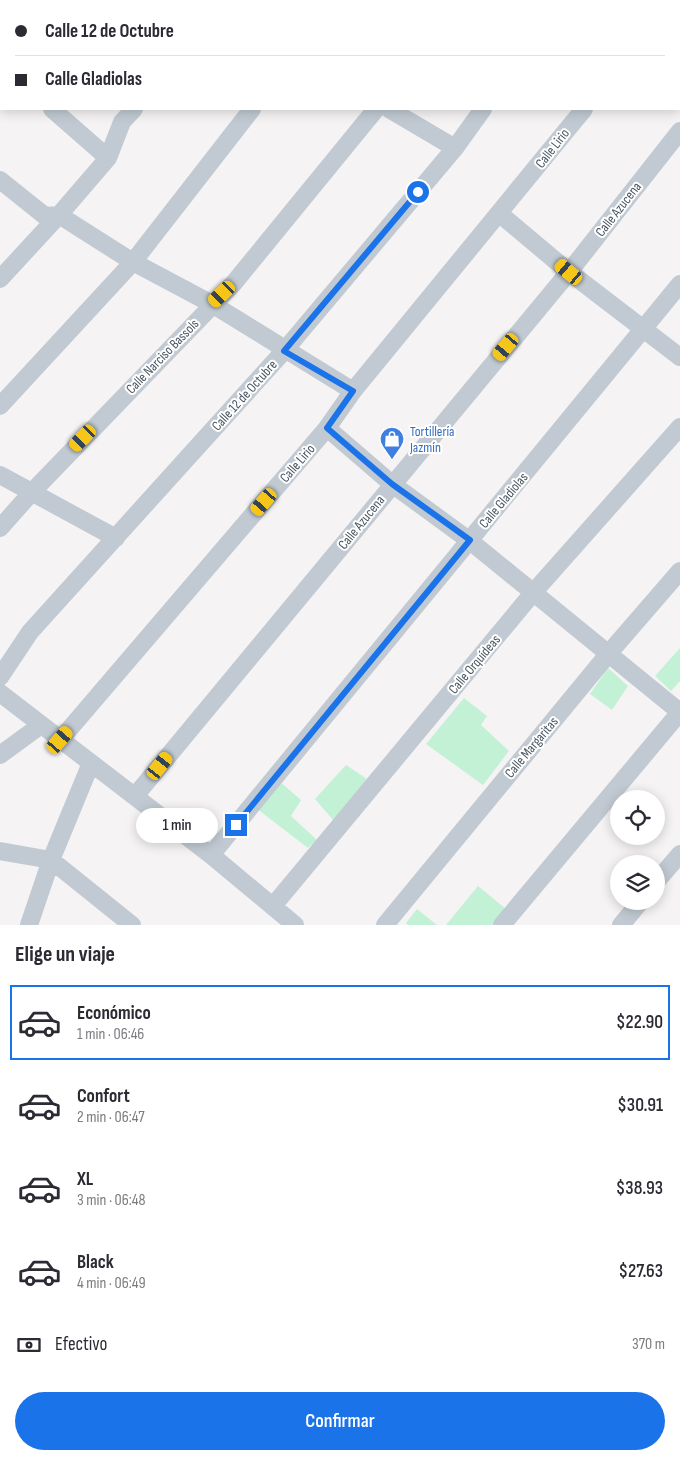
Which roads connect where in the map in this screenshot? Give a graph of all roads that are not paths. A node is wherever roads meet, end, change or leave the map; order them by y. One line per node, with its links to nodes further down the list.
1 (53, 110): 10 (street)
2 (133, 110): 10 (street)
3 (251, 110): 14 (street)
4 (375, 110): 18 (street, Calle Narciso Bassols)
5 (391, 110): 9 (street)
6 (482, 110): 9 (street, Calle 12 de Octubre)
7 (583, 110): 12 (street, Calle Lirio)
8 (680, 131): 15 (street, Calle Azucena)
9 (455, 148): 20 (street, Calle 12 de Octubre)
10 (108, 158): 13 (street)
11 (0, 180): 13 (street)
12 (500, 214): 15 (street); 22 (street, Calle Lirio)
13 (59, 215): 14 (street); 16 (street)
14 (133, 262): 18 (street); 23 (street)
15 (569, 272): 19 (street); 27 (street, Calle Azucena)
16 (0, 279)
17 (680, 284): 19 (street, Calle Gladiolas)
18 (212, 304): 20 (street); 28 (street, Calle Narciso Bassols)
19 (644, 330): 21 (street); 31 (street, Calle Gladiolas)
20 (284, 351): 22 (street); 30 (street, Calle 12 de Octubre)
21 (680, 357)
22 (353, 391): 25 (street, Calle Lirio)
23 (0, 406)
24 (680, 427): 33 (street, Calle Orquídeas)
25 (327, 428): 27 (street); 39 (street, Calle Lirio)
26 (0, 475): 28 (street)
27 (392, 484): 31 (street); 42 (street, Calle Azucena)
28 (32, 492): 29 (street, Calle Narciso Bassols); 30 (street)
29 (0, 528)
30 (116, 538): 35 (street, Calle 12 de Octubre)
31 (470, 540): 33 (street); 45 (street, Calle Gladiolas)
32 (680, 571): 34 (street, Calle Margaritas)
33 (532, 594): 34 (street); 48 (street, Calle Orquídeas)
34 (609, 653): 37 (street); 53 (street, Calle Margaritas)
35 (0, 677)
36 (0, 693): 38 (street)
37 (678, 706): 54 (street)
38 (41, 726): 39 (street); 40 (street)
39 (60, 740): 41 (street)
40 (0, 755)
41 (90, 763): 42 (street); 46 (street)
42 (135, 796): 45 (street)
43 (0, 851): 46 (street)
44 (680, 854): 47 (street)
45 (211, 855): 48 (street)
46 (51, 860): 50 (street); 51 (street)
47 (665, 872)
48 (274, 906): 52 (street)
49 (634, 910): 55 (street)
50 (29, 925)
51 (132, 925)
52 (295, 925)
53 (385, 925)
54 (502, 925)
55 (621, 925)

